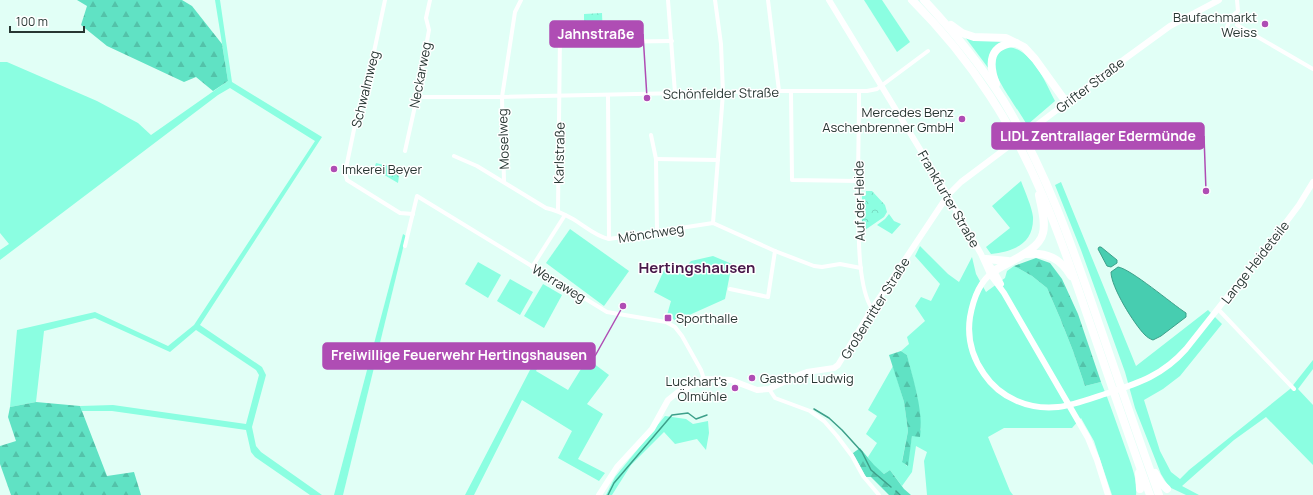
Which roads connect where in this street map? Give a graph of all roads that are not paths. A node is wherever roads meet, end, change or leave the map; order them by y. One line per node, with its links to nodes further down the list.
1 (385, 0): 46 (street, Schwalmweg)
2 (430, 0): 29 (street, Neckarweg)
3 (521, 0): 30 (street, Moselweg)
4 (668, 0): 16 (street)
5 (715, 0): 26 (street)
6 (768, 0): 22 (street)
7 (829, 0): 21 (street, Frankfurter Straße)
8 (912, 0): 33 (highway)
9 (924, 0): 12 (highway)
10 (1219, 0): 32 (street, Grifter Straße)
11 (1238, 0): 14 (street)
12 (932, 8): 18 (highway); 31 (highway)
13 (1237, 25): 20 (street)
14 (1227, 27)
15 (560, 34): 28 (street)
16 (672, 41): 17 (street); 25 (street)
17 (600, 42)
18 (1017, 43): 31 (highway); 32 (highway)
19 (928, 51): 21 (street, Schönfelder Straße)
20 (1313, 69)
21 (881, 86): 24 (street, Schönfelder Straße); 44 (street, Frankfurter Straße)
22 (778, 91): 23 (street, Schönfelder Straße); 26 (street, Schönfelder Straße)
23 (791, 92): 24 (street, Schönfelder Straße); 41 (street)
24 (859, 92): 41 (street, Auf der Heide)
25 (675, 93): 26 (street, Schönfelder Straße); 27 (street, Schönfelder Straße)
26 (722, 93): 39 (street)
27 (608, 95): 28 (street, Schönfelder Straße); 50 (street)
28 (560, 96): 30 (street, Schönfelder Straße); 45 (street, Karlstraße)
29 (417, 97): 30 (street, Schönfelder Straße); 36 (street, Neckarweg)
30 (502, 97): 42 (street, Moselweg)
31 (1003, 100): 33 (highway)
32 (1066, 102): 44 (street, Grifter Straße)
33 (1014, 128): 35 (highway)
34 (651, 134): 38 (street)
35 (1025, 148): 40 (highway); 66 (highway)
36 (405, 151)
37 (454, 156): 42 (street, Mönchweg)
38 (656, 159): 39 (street); 49 (street)
39 (718, 160): 48 (street)
40 (1036, 179): 53 (highway); 59 (highway)
41 (858, 181): 57 (street, Auf der Heide)
42 (504, 182): 45 (street, Mönchweg)
43 (1313, 182): 62 (street, Lange Heideteile)
44 (948, 195): 54 (street, Frankfurter Straße); 61 (street, Großenritter Straße)
45 (558, 210): 47 (street, Mönchweg)
46 (413, 214): 51 (street, Werraweg); 56 (street, Werraweg)
47 (565, 215): 50 (street, Mönchweg); 56 (street)
48 (713, 223): 49 (street, Mönchweg); 52 (street)
49 (657, 232): 50 (street, Mönchweg)
50 (609, 239)
51 (405, 246)
52 (775, 251): 57 (street); 60 (street)
53 (1025, 254): 55 (highway); 59 (highway)
54 (983, 257): 55 (highway); 58 (street, Frankfurter Straße)
55 (1009, 261): 58 (highway)
56 (532, 267): 63 (street, Werraweg)
57 (861, 268): 61 (street, Auf der Heide)
58 (992, 272): 62 (street); 72 (street, Frankfurter Straße)
59 (1078, 288): 67 (highway)
60 (730, 289)
61 (872, 309): 64 (street, Großenritter Straße)
62 (1218, 309): 65 (street, Lange Heideteile)
63 (704, 379): 64 (street); 70 (street)
64 (769, 389): 71 (street)
65 (1294, 389)
66 (1137, 434): 68 (highway); 74 (highway)
67 (1138, 462): 69 (highway); 73 (highway)
68 (1167, 488)
69 (1140, 489)
70 (599, 495)
71 (879, 495)
72 (1108, 495)
73 (1150, 495)
74 (1159, 495)

